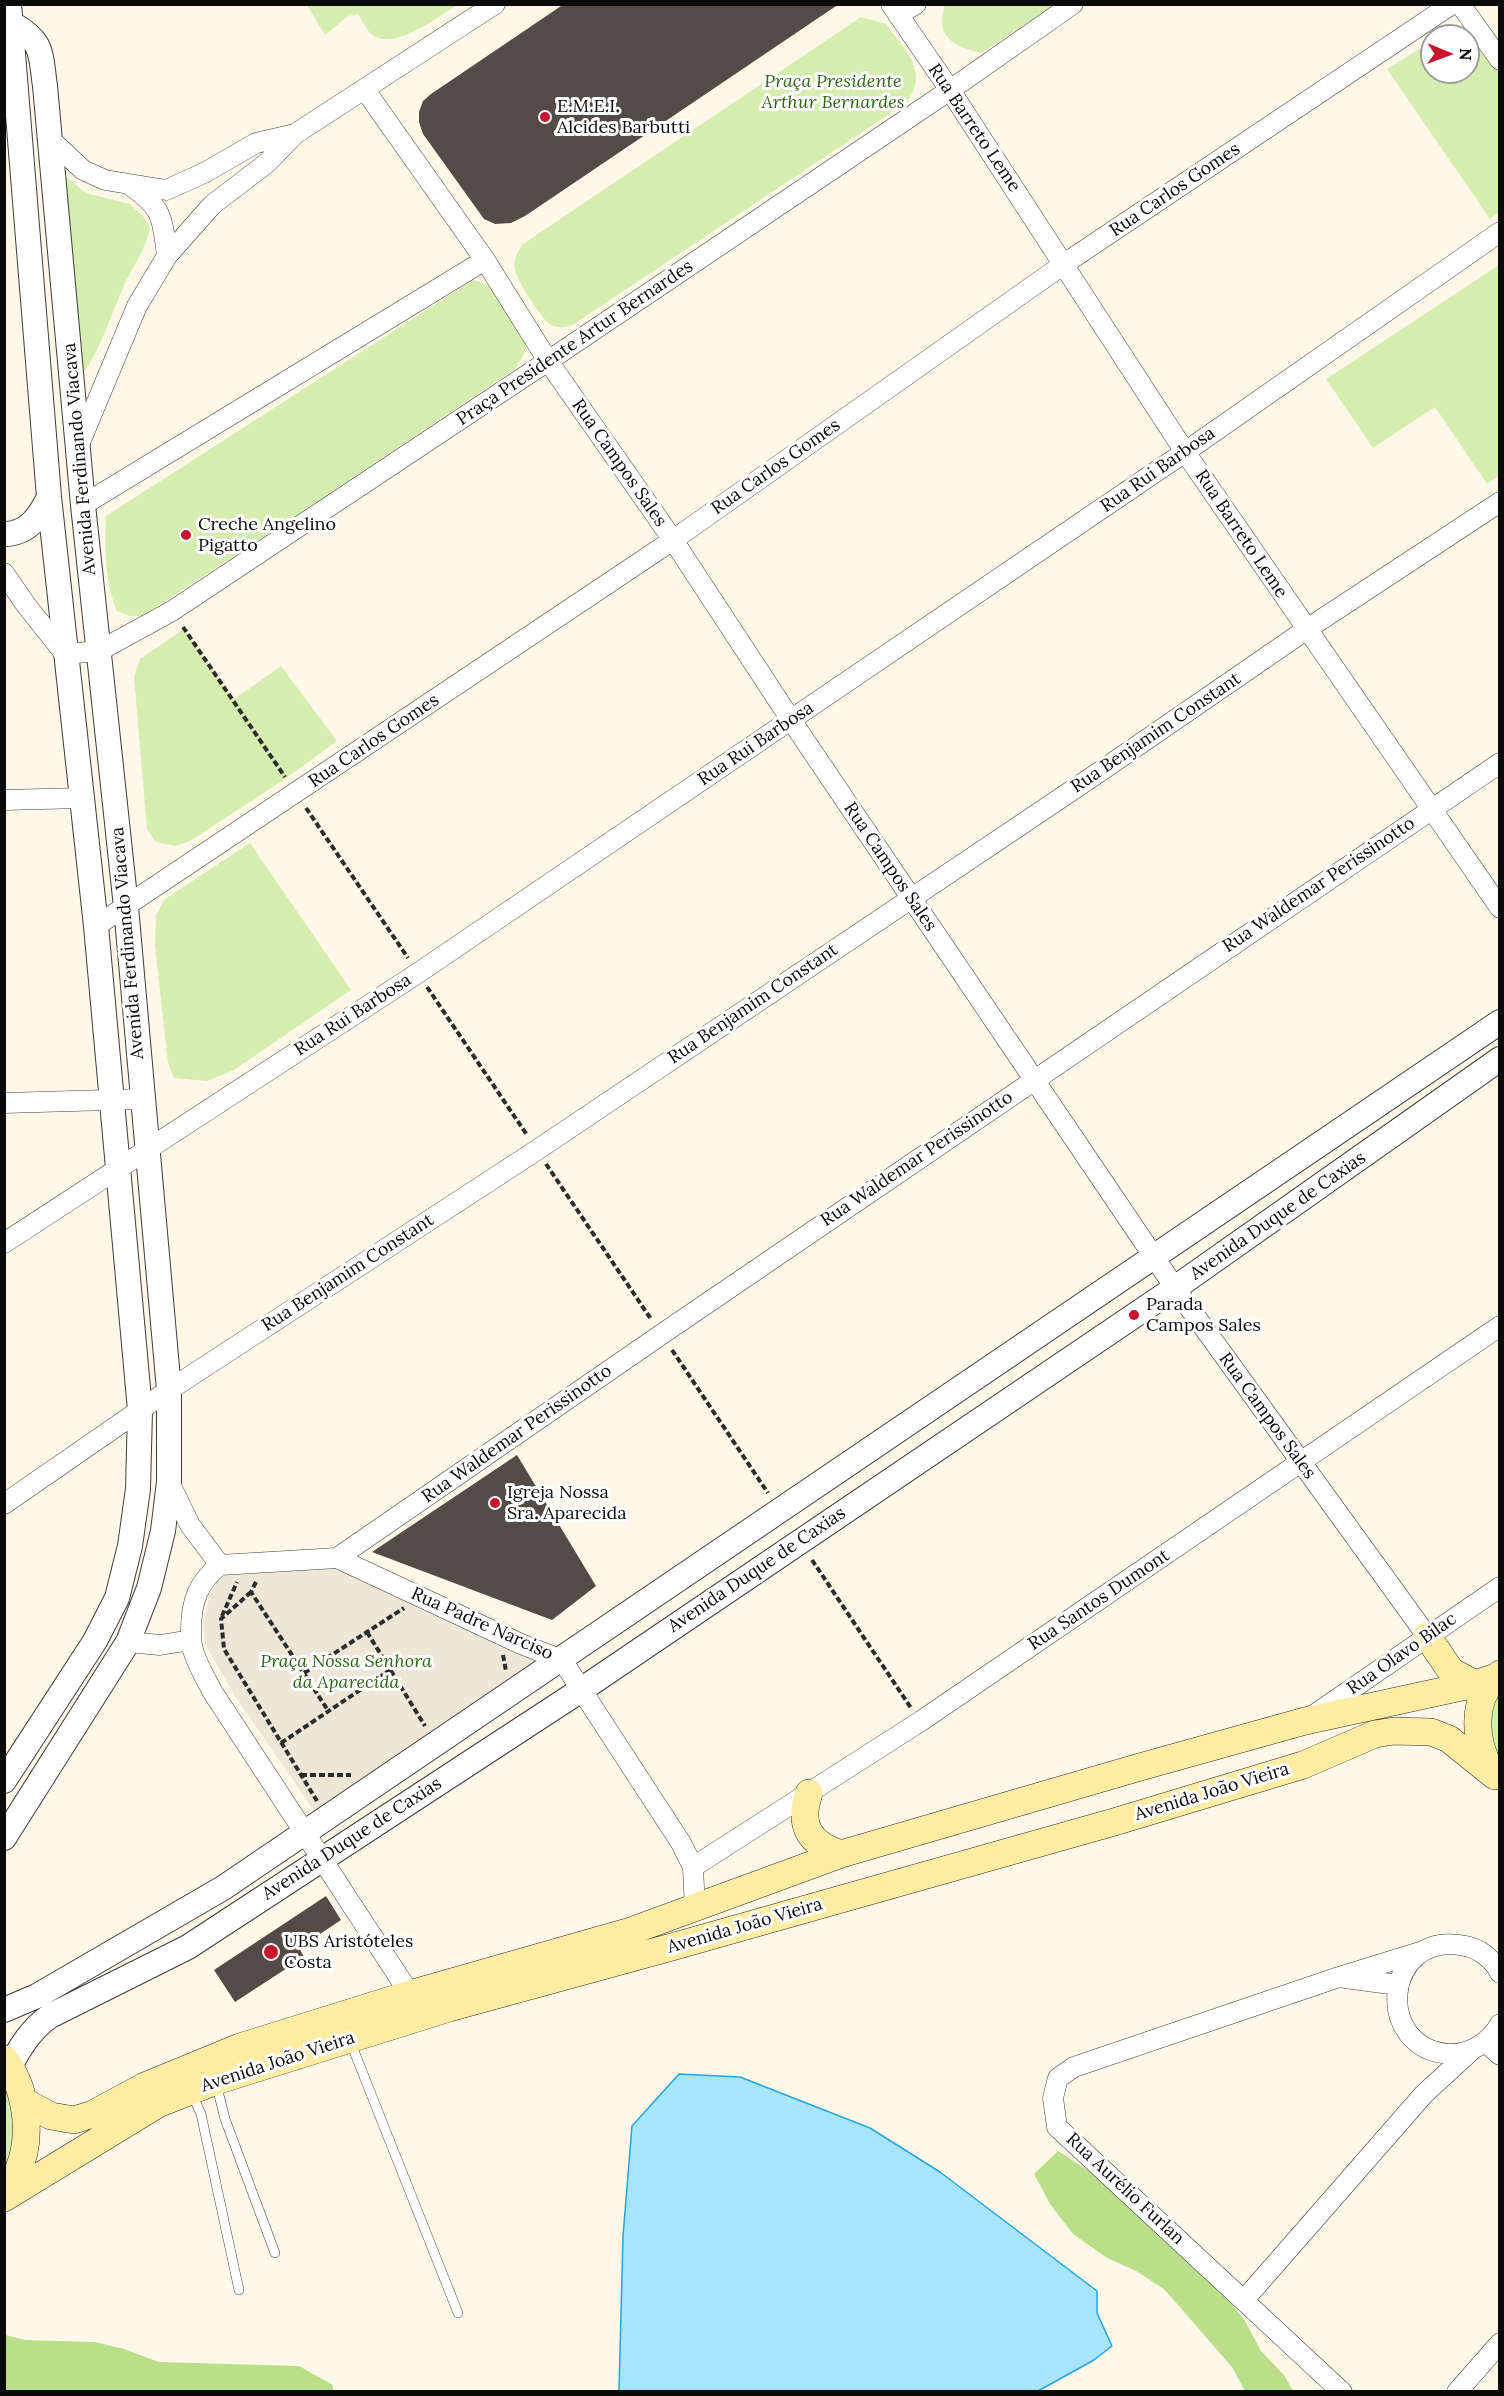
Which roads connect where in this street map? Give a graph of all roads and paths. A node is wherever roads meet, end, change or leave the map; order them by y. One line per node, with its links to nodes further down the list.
1 (495, 4): 9 (street)
2 (916, 4): 6 (street)
3 (1074, 4): 10 (street, Praça Presidente Artur Bernardes)
4 (1452, 4): 17 (street, Rua Carlos Gomes)
5 (1460, 4): 8 (street)
6 (894, 10): 10 (street, Rua Barreto Leme)
7 (8, 17): 12 (street, Avenida Ferdinando Viacava); 21 (street, Avenida Ferdinando Viacava)
8 (1500, 60)
9 (365, 90): 11 (street); 16 (street, Rua Campos Sales)
10 (950, 90): 17 (street, Rua Barreto Leme); 18 (street, Praça Presidente Artur Bernardes)
11 (295, 134): 13 (street); 15 (street)
12 (51, 140): 13 (street); 19 (street, Avenida Ferdinando Viacava)
13 (128, 184): 15 (street)
14 (1500, 232): 20 (street, Rua Rui Barbosa)
15 (167, 256): 19 (street)
16 (485, 260): 18 (street, Rua Campos Sales); 23 (street)
17 (1064, 264): 20 (street, Rua Barreto Leme); 25 (street, Rua Carlos Gomes)
18 (548, 361): 25 (street, Rua Campos Sales); 28 (street, Praça Presidente Artur Bernardes)
19 (77, 447): 23 (street, Avenida Ferdinando Viacava)
20 (1185, 452): 27 (street, Rua Barreto Leme); 30 (street, Rua Rui Barbosa)
21 (49, 497): 24 (street); 29 (street, Avenida Ferdinando Viacava)
22 (1500, 502): 27 (street, Rua Benjamim Constant)
23 (83, 506): 28 (street, Avenida Ferdinando Viacava)
24 (4, 534)
25 (673, 540): 30 (street, Rua Campos Sales); 36 (street, Rua Carlos Gomes)
26 (4, 573): 29 (street)
27 (1307, 629): 34 (street, Rua Barreto Leme); 35 (street, Rua Benjamim Constant)
28 (99, 651): 29 (street, Praça Presidente Artur Bernardes); 36 (street, Avenida Ferdinando Viacava)
29 (65, 654): 32 (street, Avenida Ferdinando Viacava)
30 (791, 720): 35 (street, Rua Campos Sales); 45 (street, Rua Rui Barbosa)
31 (1500, 763): 34 (street, Rua Waldemar Perissinotto)
32 (82, 798): 33 (street); 38 (street, Avenida Ferdinando Viacava)
33 (4, 800)
34 (1431, 809): 37 (street, Rua Barreto Leme); 41 (street, Rua Waldemar Perissinotto)
35 (911, 897): 41 (street, Rua Campos Sales); 51 (street, Rua Benjamim Constant)
36 (126, 907): 38 (street, Rua Carlos Gomes); 42 (street, Avenida Ferdinando Viacava)
37 (1500, 908)
38 (96, 926): 43 (street, Avenida Ferdinando Viacava)
39 (1500, 1022): 48 (street, Avenida Duque de Caxias)
40 (1500, 1059): 49 (street, Avenida Duque de Caxias)
41 (1034, 1080): 48 (street, Rua Campos Sales); 56 (street, Rua Waldemar Perissinotto)
42 (142, 1099): 43 (street); 45 (street, Avenida Ferdinando Viacava)
43 (112, 1100): 44 (street); 46 (street, Avenida Ferdinando Viacava)
44 (4, 1103)
45 (146, 1149): 46 (street, Rua Rui Barbosa); 51 (street, Avenida Ferdinando Viacava)
46 (120, 1168): 47 (street, Rua Rui Barbosa); 52 (street, Avenida Ferdinando Viacava)
47 (4, 1243)
48 (1155, 1256): 49 (street, Rua Campos Sales); 68 (street, Avenida Duque de Caxias)
49 (1175, 1288): 53 (street, Rua Campos Sales); 74 (street, Avenida Duque de Caxias)
50 (1500, 1326): 53 (street, Rua Santos Dumont)
51 (169, 1390): 52 (street, Rua Benjamim Constant); 54 (street, Avenida Ferdinando Viacava)
52 (140, 1410): 55 (street, Rua Benjamim Constant); 82 (street, Avenida Ferdinando Viacava)
53 (1300, 1461): 65 (street, Rua Campos Sales); 83 (street, Rua Santos Dumont)
54 (169, 1482): 57 (street); 67 (street, Avenida Ferdinando Viacava)
55 (4, 1504)
56 (337, 1558): 57 (street, Rua Padre Narciso); 68 (street, Rua Padre Narciso)
57 (220, 1565): 66 (street)
58 (259, 1576): 61 (path)
59 (239, 1578): 63 (path)
60 (1500, 1587): 65 (street, Rua Olavo Bilac)
61 (251, 1592): 63 (path); 71 (path)
62 (409, 1605): 64 (path)
63 (221, 1619): 78 (path)
64 (367, 1632): 70 (path); 71 (path)
65 (1427, 1636): 73 (main road); 76 (street, Rua Olavo Bilac)
66 (191, 1640): 67 (street); 85 (street)
67 (128, 1642): 86 (street, Avenida Ferdinando Viacava)
68 (562, 1660): 74 (street, Rua Padre Narciso); 85 (street, Avenida Duque de Caxias)
69 (514, 1669): 72 (path)
70 (390, 1671): 75 (path); 77 (path)
71 (304, 1673): 75 (path)
72 (506, 1675)
73 (1490, 1678): 76 (main road, Avenida João Vieira); 81 (main road)
74 (581, 1690): 88 (street, Avenida Duque de Caxias); 89 (street, Rua Padre Narciso)
75 (329, 1712): 78 (path)
76 (1305, 1721): 87 (main road, Avenida João Vieira)
77 (434, 1724)
78 (281, 1743): 79 (path)
79 (301, 1775): 80 (path); 84 (path)
80 (361, 1775)
81 (1497, 1778): 98 (main road, Avenida João Vieira)
82 (4, 1781)
83 (809, 1793): 87 (main road); 89 (street, Rua Santos Dumont)
84 (327, 1798)
85 (305, 1832): 88 (street); 96 (street, Avenida Duque de Caxias)
86 (4, 1838)
87 (841, 1854): 90 (main road, Avenida João Vieira)
88 (323, 1858): 95 (street); 101 (street, Avenida Duque de Caxias)
89 (693, 1867): 90 (street, Rua Padre Narciso)
90 (695, 1909): 95 (main road, Avenida João Vieira)
91 (1420, 1952): 92 (street, Rua Aurélio Furlan); 93 (street, Rua Aurélio Furlan); 94 (street)
92 (1500, 1973)
93 (1339, 1977): 94 (street, Rua Aurélio Furlan); 109 (street, Rua Aurélio Furlan)
94 (1398, 1985): 100 (street)
95 (410, 1994): 105 (main road, Avenida João Vieira)
96 (4, 2010)
97 (1500, 2024): 99 (street)
98 (349, 2039): 102 (main road, Avenida João Vieira); 110 (lane)
99 (1485, 2049): 100 (street); 104 (street)
100 (1435, 2052): 104 (street)
101 (7, 2063): 105 (main road)
102 (216, 2081): 103 (main road, Avenida João Vieira); 107 (lane)
103 (190, 2090): 106 (main road, Avenida João Vieira); 108 (lane)
104 (1424, 2094): 109 (street)
105 (24, 2101): 106 (main road)
106 (4, 2197)
107 (275, 2253)
108 (238, 2290)
109 (1244, 2300): 112 (street, Rua Aurélio Furlan)
110 (458, 2313)
111 (1500, 2343): 113 (street)
112 (1342, 2391)
113 (1456, 2391)

